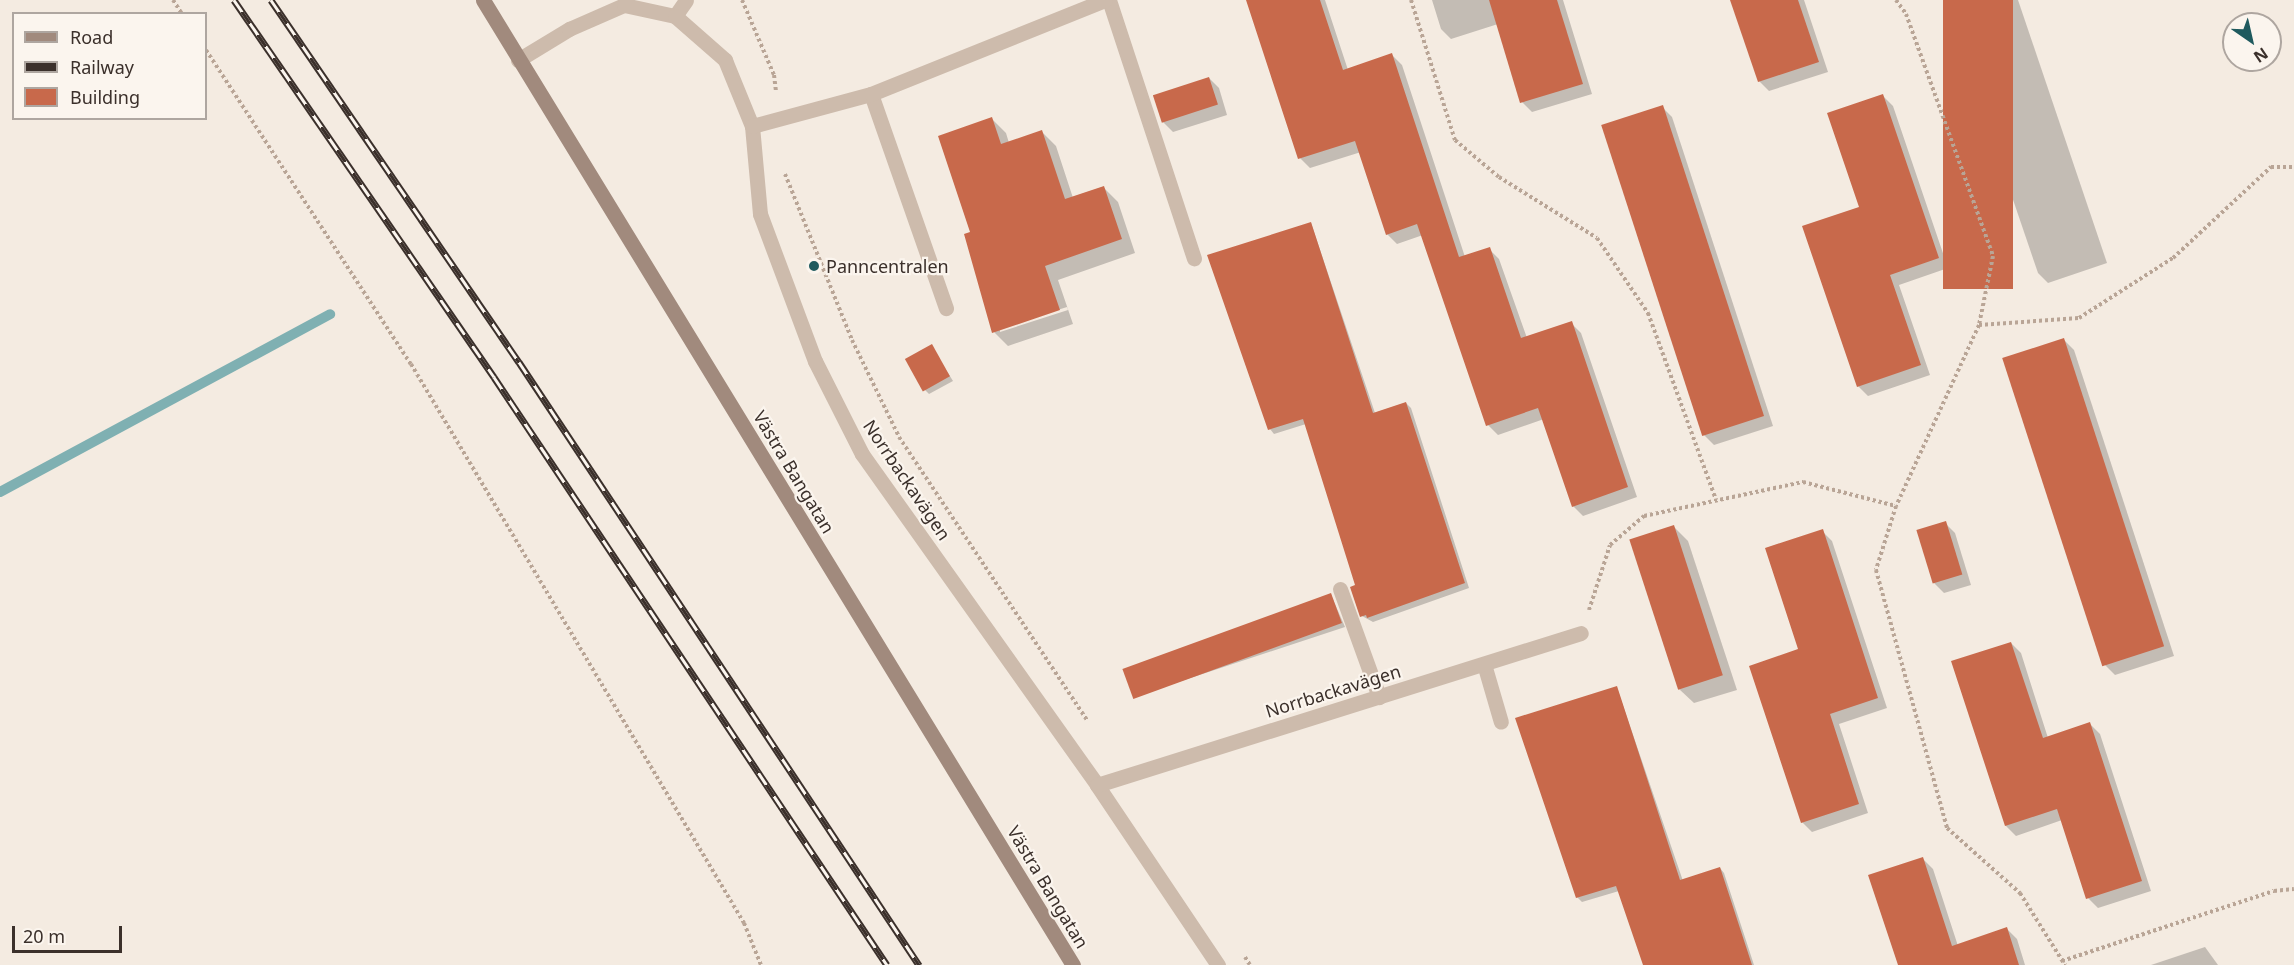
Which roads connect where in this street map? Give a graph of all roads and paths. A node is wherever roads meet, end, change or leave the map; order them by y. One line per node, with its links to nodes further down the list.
1 (483, 0): 10 (street, Västra Bangatan)
2 (686, 0): 8 (street)
3 (742, 0): 12 (path)
4 (1105, 0): 11 (street)
5 (1109, 0): 16 (street)
6 (1411, 0): 19 (path)
7 (1896, 0): 18 (path)
8 (675, 16): 10 (street, Norrbackavägen); 13 (street, Norrbackavägen)
9 (207, 52): 31 (path)
10 (519, 60): 32 (street, Västra Bangatan)
11 (871, 94): 12 (street); 17 (street)
12 (780, 119): 13 (street)
13 (752, 126): 27 (street, Norrbackavägen)
14 (784, 163): 26 (path)
15 (2294, 167): 18 (path)
16 (1194, 258)
17 (946, 308)
18 (1979, 325): 20 (path)
19 (1716, 500): 20 (path); 22 (path)
20 (1896, 506): 30 (path)
21 (1340, 589): 24 (street)
22 (1581, 633): 23 (street, Norrbackavägen)
23 (1484, 664): 24 (street, Norrbackavägen); 25 (street)
24 (1379, 697): 27 (street, Norrbackavägen)
25 (1502, 722)
26 (1092, 728)
27 (1097, 785): 33 (street, Norrbackavägen)
28 (2294, 889): 30 (path)
29 (1243, 955): 34 (path)
30 (2064, 963)
31 (761, 965)
32 (1073, 965)
33 (1218, 965)
34 (1250, 965)

